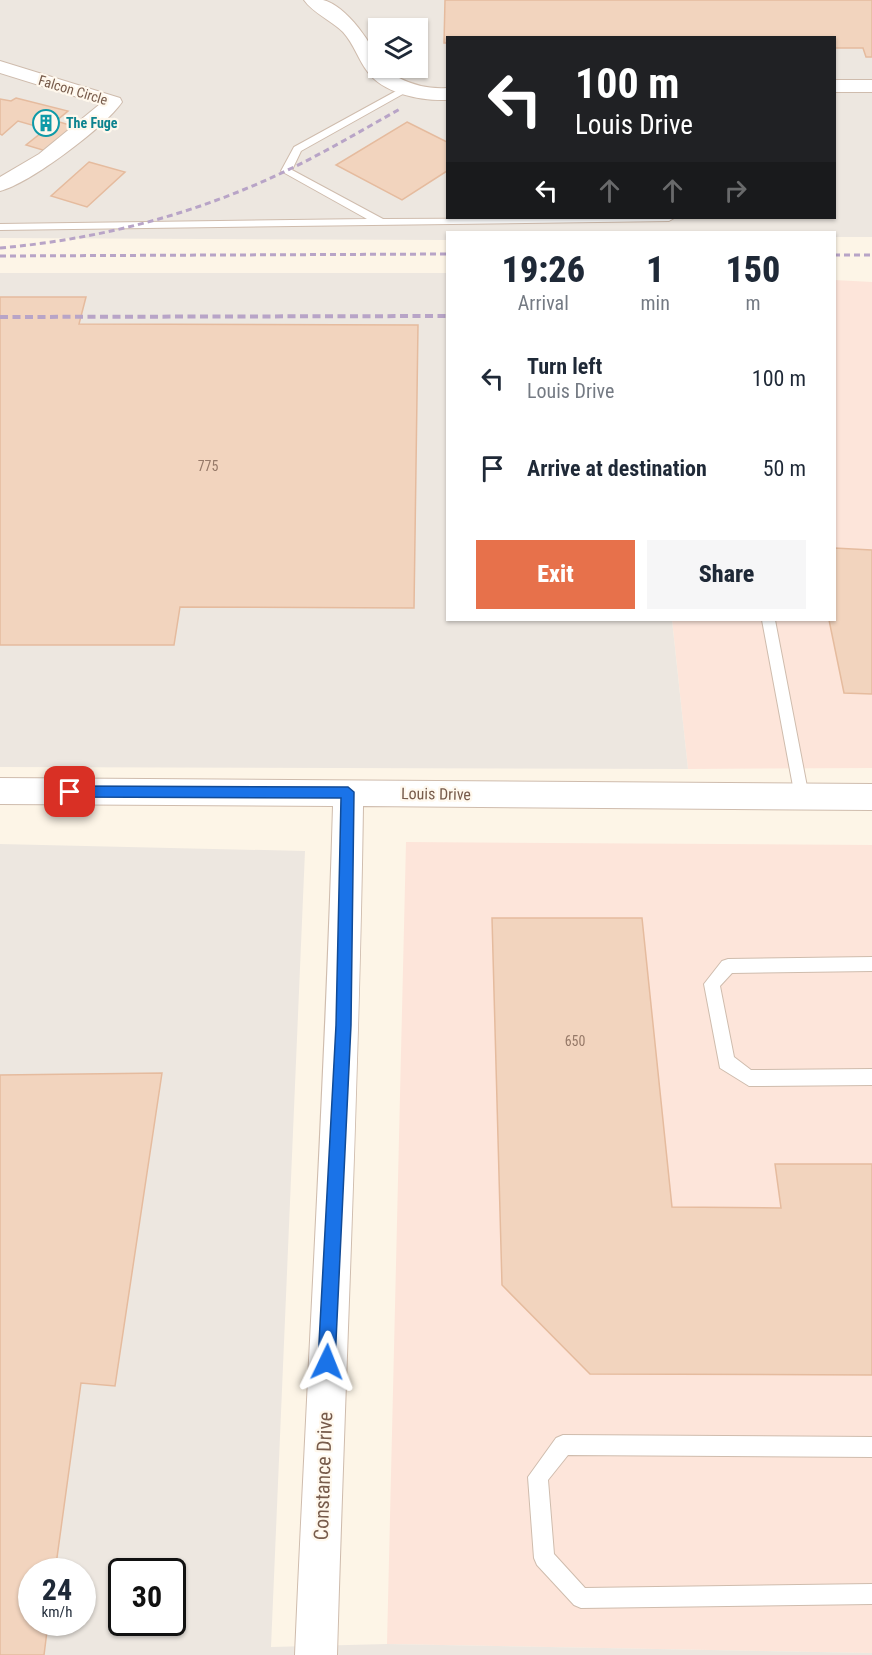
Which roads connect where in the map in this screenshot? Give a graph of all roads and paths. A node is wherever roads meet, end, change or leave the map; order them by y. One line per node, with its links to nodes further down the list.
1 (313, 0): 5 (street)
2 (0, 67): 7 (street, Falcon Circle)
3 (836, 86): 4 (street)
4 (872, 86)
5 (407, 88): 6 (street); 9 (lane)
6 (446, 94)
7 (0, 185)
8 (597, 219): 9 (lane)
9 (380, 222): 10 (lane)
10 (0, 226)
11 (768, 621): 14 (lane)
12 (0, 791): 13 (street, Louis Drive)
13 (348, 792): 14 (street, Louis Drive); 20 (street, Constance Drive)
14 (802, 797): 15 (street, Louis Drive)
15 (872, 797)
16 (872, 964): 17 (lane)
17 (872, 1077)
18 (872, 1447): 19 (lane)
19 (872, 1593)
20 (316, 1655)

